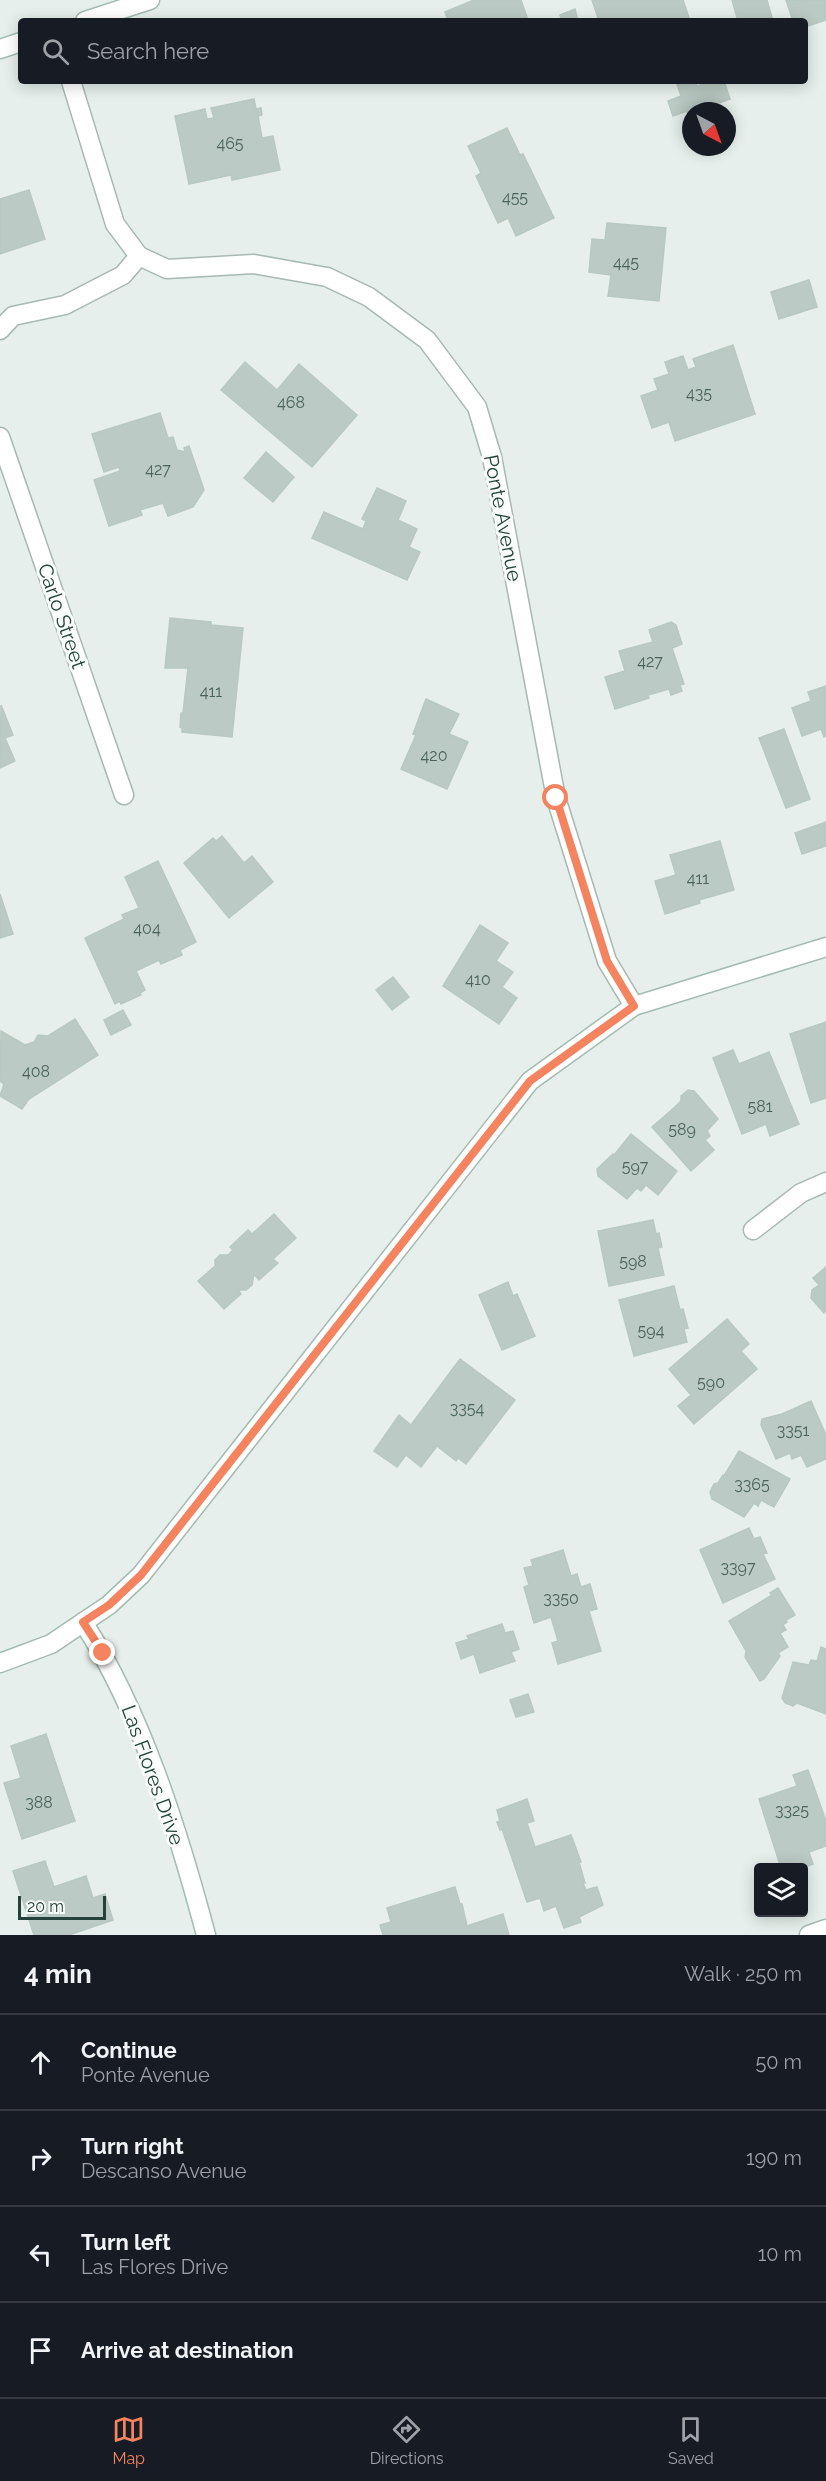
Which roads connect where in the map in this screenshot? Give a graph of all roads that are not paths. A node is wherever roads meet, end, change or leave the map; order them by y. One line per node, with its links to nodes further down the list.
1 (150, 0): 2 (street)
2 (94, 18)
3 (18, 43): 4 (street)
4 (0, 49)
5 (72, 84): 6 (street, Ponte Avenue)
6 (139, 256): 7 (street); 11 (street, Ponte Avenue)
7 (0, 330)
8 (0, 436): 9 (street, Carlo Street)
9 (124, 795)
10 (826, 947): 11 (street)
11 (634, 1006): 14 (street)
12 (826, 1182): 13 (street)
13 (753, 1230)
14 (83, 1622): 15 (street); 17 (street, Las Flores Drive)
15 (0, 1663)
16 (826, 1929): 18 (street)
17 (206, 1935)
18 (809, 1935)

